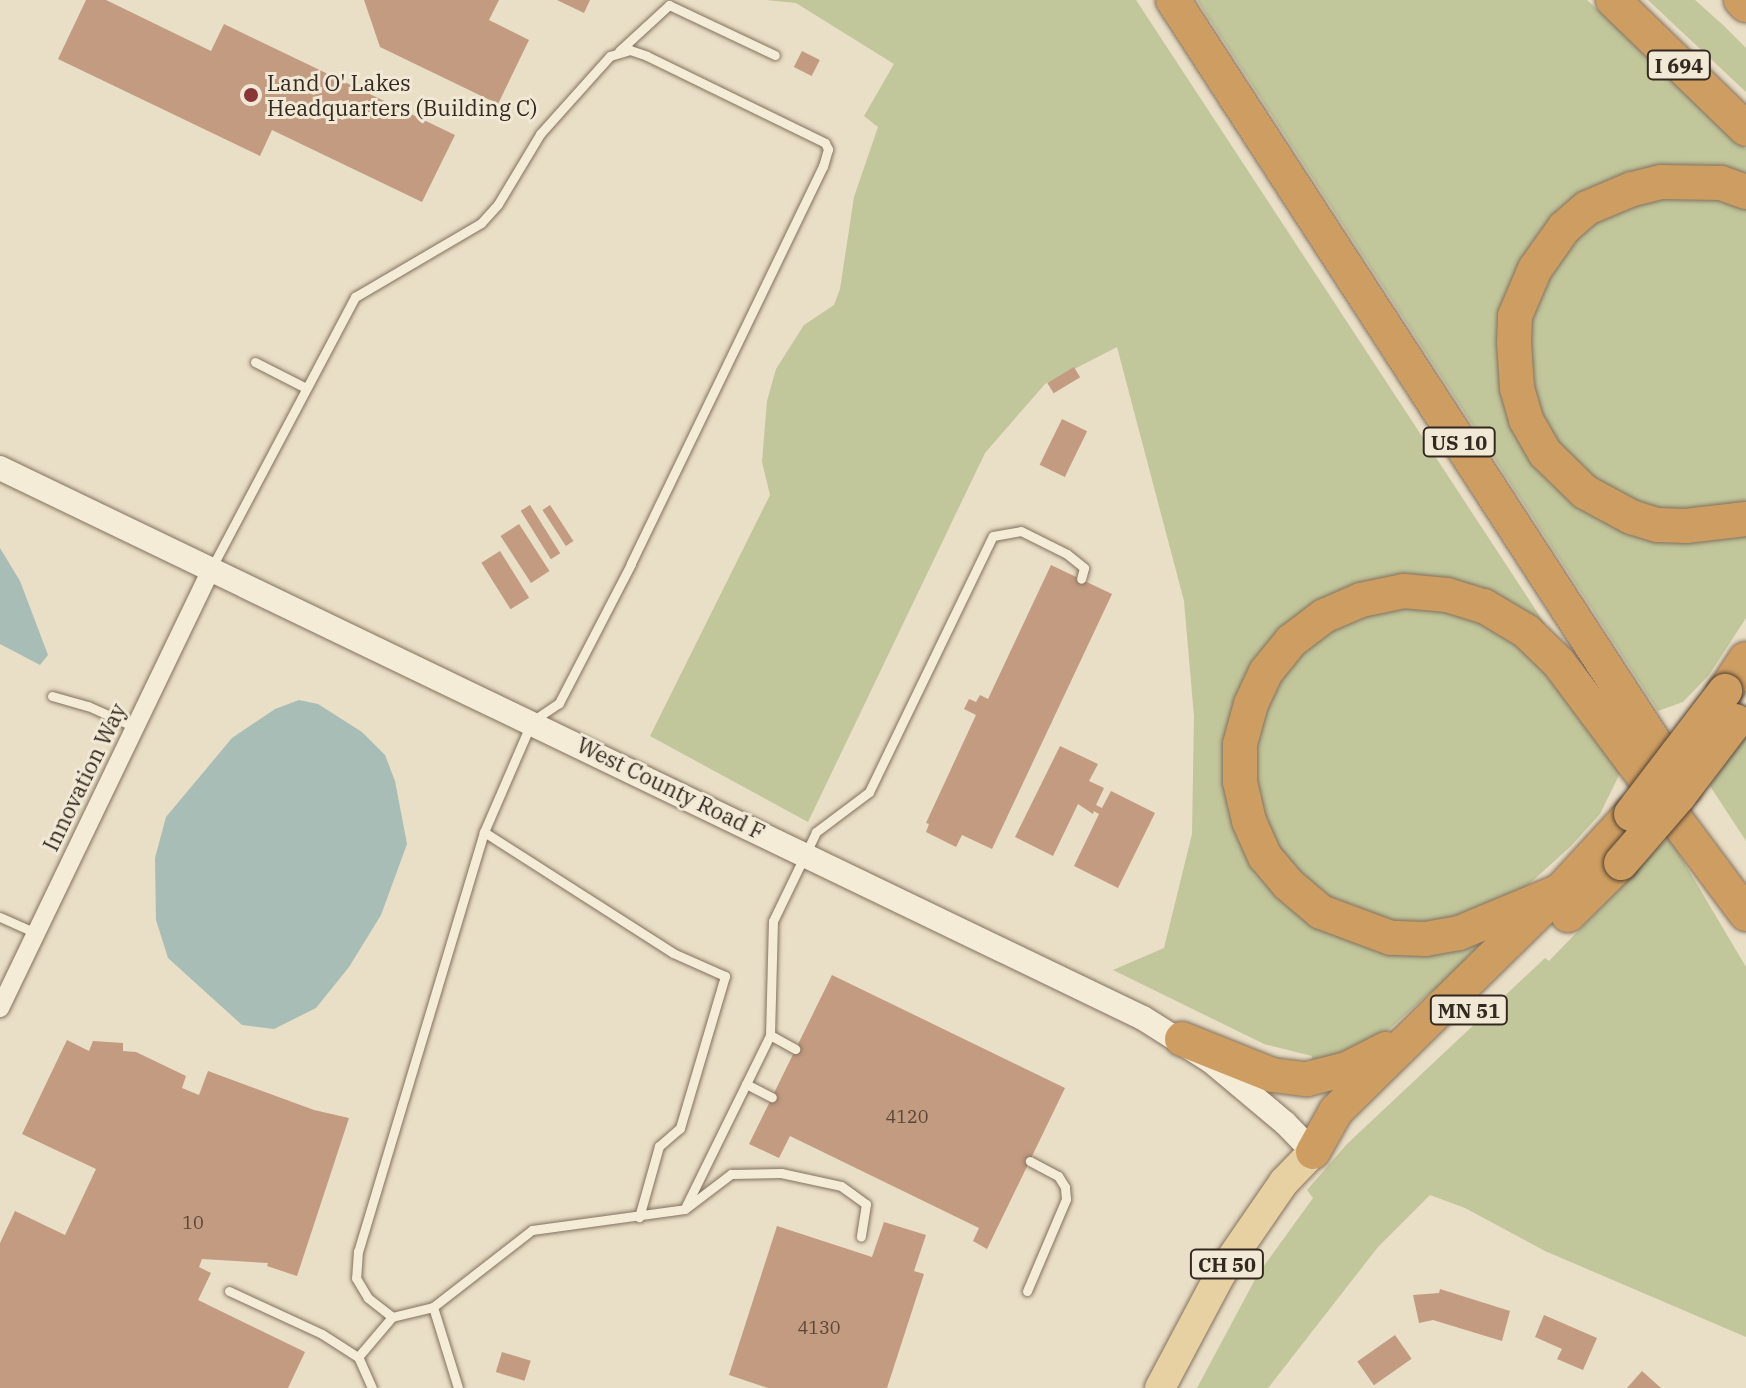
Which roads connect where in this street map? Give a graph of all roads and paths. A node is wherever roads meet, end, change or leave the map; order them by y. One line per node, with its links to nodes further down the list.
1 (1173, 0): 22 (highway, US 10)
2 (1613, 0): 7 (highway, I 694)
3 (1741, 0): 4 (highway)
4 (1746, 5)
5 (619, 51): 6 (lane); 10 (lane); 18 (lane)
6 (775, 55)
7 (1746, 129)
8 (1746, 192): 12 (highway)
9 (255, 362): 10 (lane)
10 (306, 388): 13 (lane)
11 (0, 468): 13 (street, West County Road F)
12 (1746, 519)
13 (212, 567): 18 (street, West County Road F); 19 (street, Innovation Way)
14 (1081, 579): 21 (lane)
15 (1746, 659): 17 (highway, MN 51)
16 (52, 696): 19 (lane)
17 (1736, 706): 23 (highway, MN 51, bridge); 34 (highway, MN 51, bridge)
18 (532, 721): 20 (lane); 21 (street, West County Road F)
19 (135, 727): 26 (street, Innovation Way)
20 (484, 832): 37 (lane); 42 (lane)
21 (805, 852): 28 (lane); 30 (street, West County Road F)
22 (1746, 884)
23 (1560, 891): 24 (highway); 29 (highway, MN 51)
24 (1746, 914)
25 (0, 917): 26 (lane)
26 (36, 933): 27 (street, Innovation Way)
27 (0, 1008)
28 (770, 1035): 31 (lane); 32 (lane)
29 (1411, 1036): 30 (highway); 34 (highway, MN 51)
30 (1182, 1039): 34 (street, West County Road F)
31 (795, 1049)
32 (746, 1084): 33 (lane); 36 (lane)
33 (772, 1097)
34 (1313, 1152): 46 (main road, CH 50)
35 (1030, 1161): 40 (lane)
36 (685, 1209): 37 (lane); 38 (lane)
37 (639, 1217): 41 (lane)
38 (861, 1237)
39 (229, 1291): 43 (lane)
40 (1027, 1291)
41 (433, 1307): 42 (lane); 45 (lane)
42 (392, 1317): 43 (lane)
43 (358, 1357): 44 (lane)
44 (372, 1388)
45 (458, 1388)
46 (1160, 1388)

